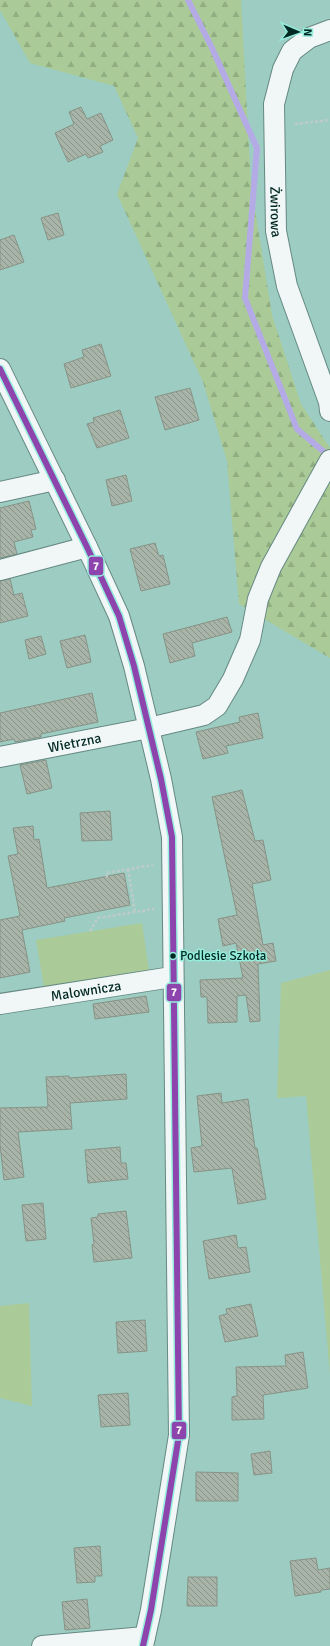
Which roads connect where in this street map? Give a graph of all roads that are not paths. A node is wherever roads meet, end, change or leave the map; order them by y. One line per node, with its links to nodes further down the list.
1 (330, 30): 3 (street, Żwirowa)
2 (0, 369): 5 (street)
3 (330, 411)
4 (328, 464): 9 (street, Wietrzna)
5 (55, 480): 6 (street); 7 (street)
6 (0, 492)
7 (87, 547): 8 (street); 9 (street)
8 (0, 570)
9 (149, 728): 10 (street, Wietrzna); 11 (street)
10 (0, 756)
11 (172, 978): 12 (street, Malownicza); 13 (street)
12 (0, 1004)
13 (144, 1641): 14 (street)
14 (42, 1646)

